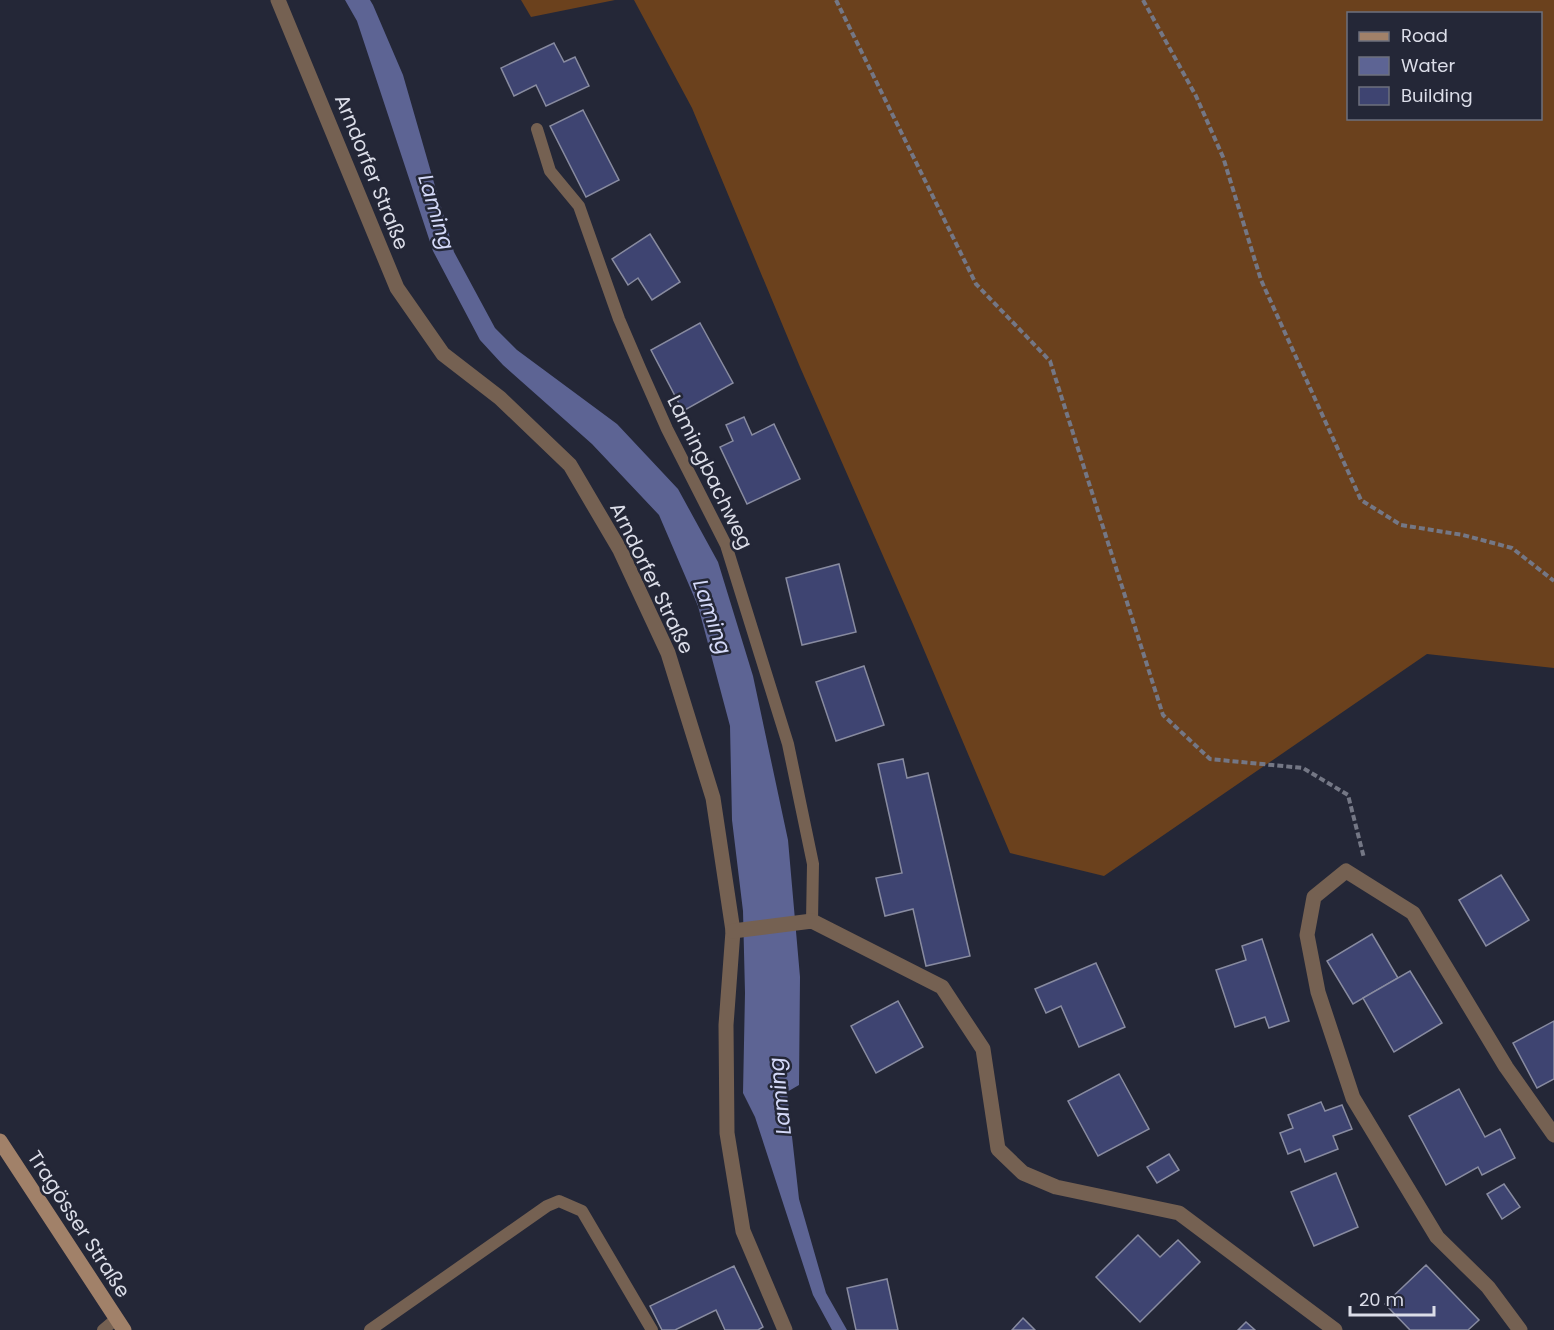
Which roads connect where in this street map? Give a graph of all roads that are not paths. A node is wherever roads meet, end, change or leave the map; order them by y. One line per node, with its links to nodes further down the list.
1 (278, 0): 4 (street, Arndorfer Straße)
2 (537, 129): 3 (lane, Lamingbachweg)
3 (812, 921): 4 (street); 12 (street)
4 (733, 931): 11 (street, Arndorfer Straße)
5 (1554, 1135): 13 (street)
6 (0, 1141): 7 (main road, Tragösser Straße)
7 (120, 1324): 8 (lane)
8 (103, 1330)
9 (370, 1330): 10 (lane)
10 (652, 1330)
11 (785, 1330)
12 (1335, 1330)
13 (1520, 1330)

